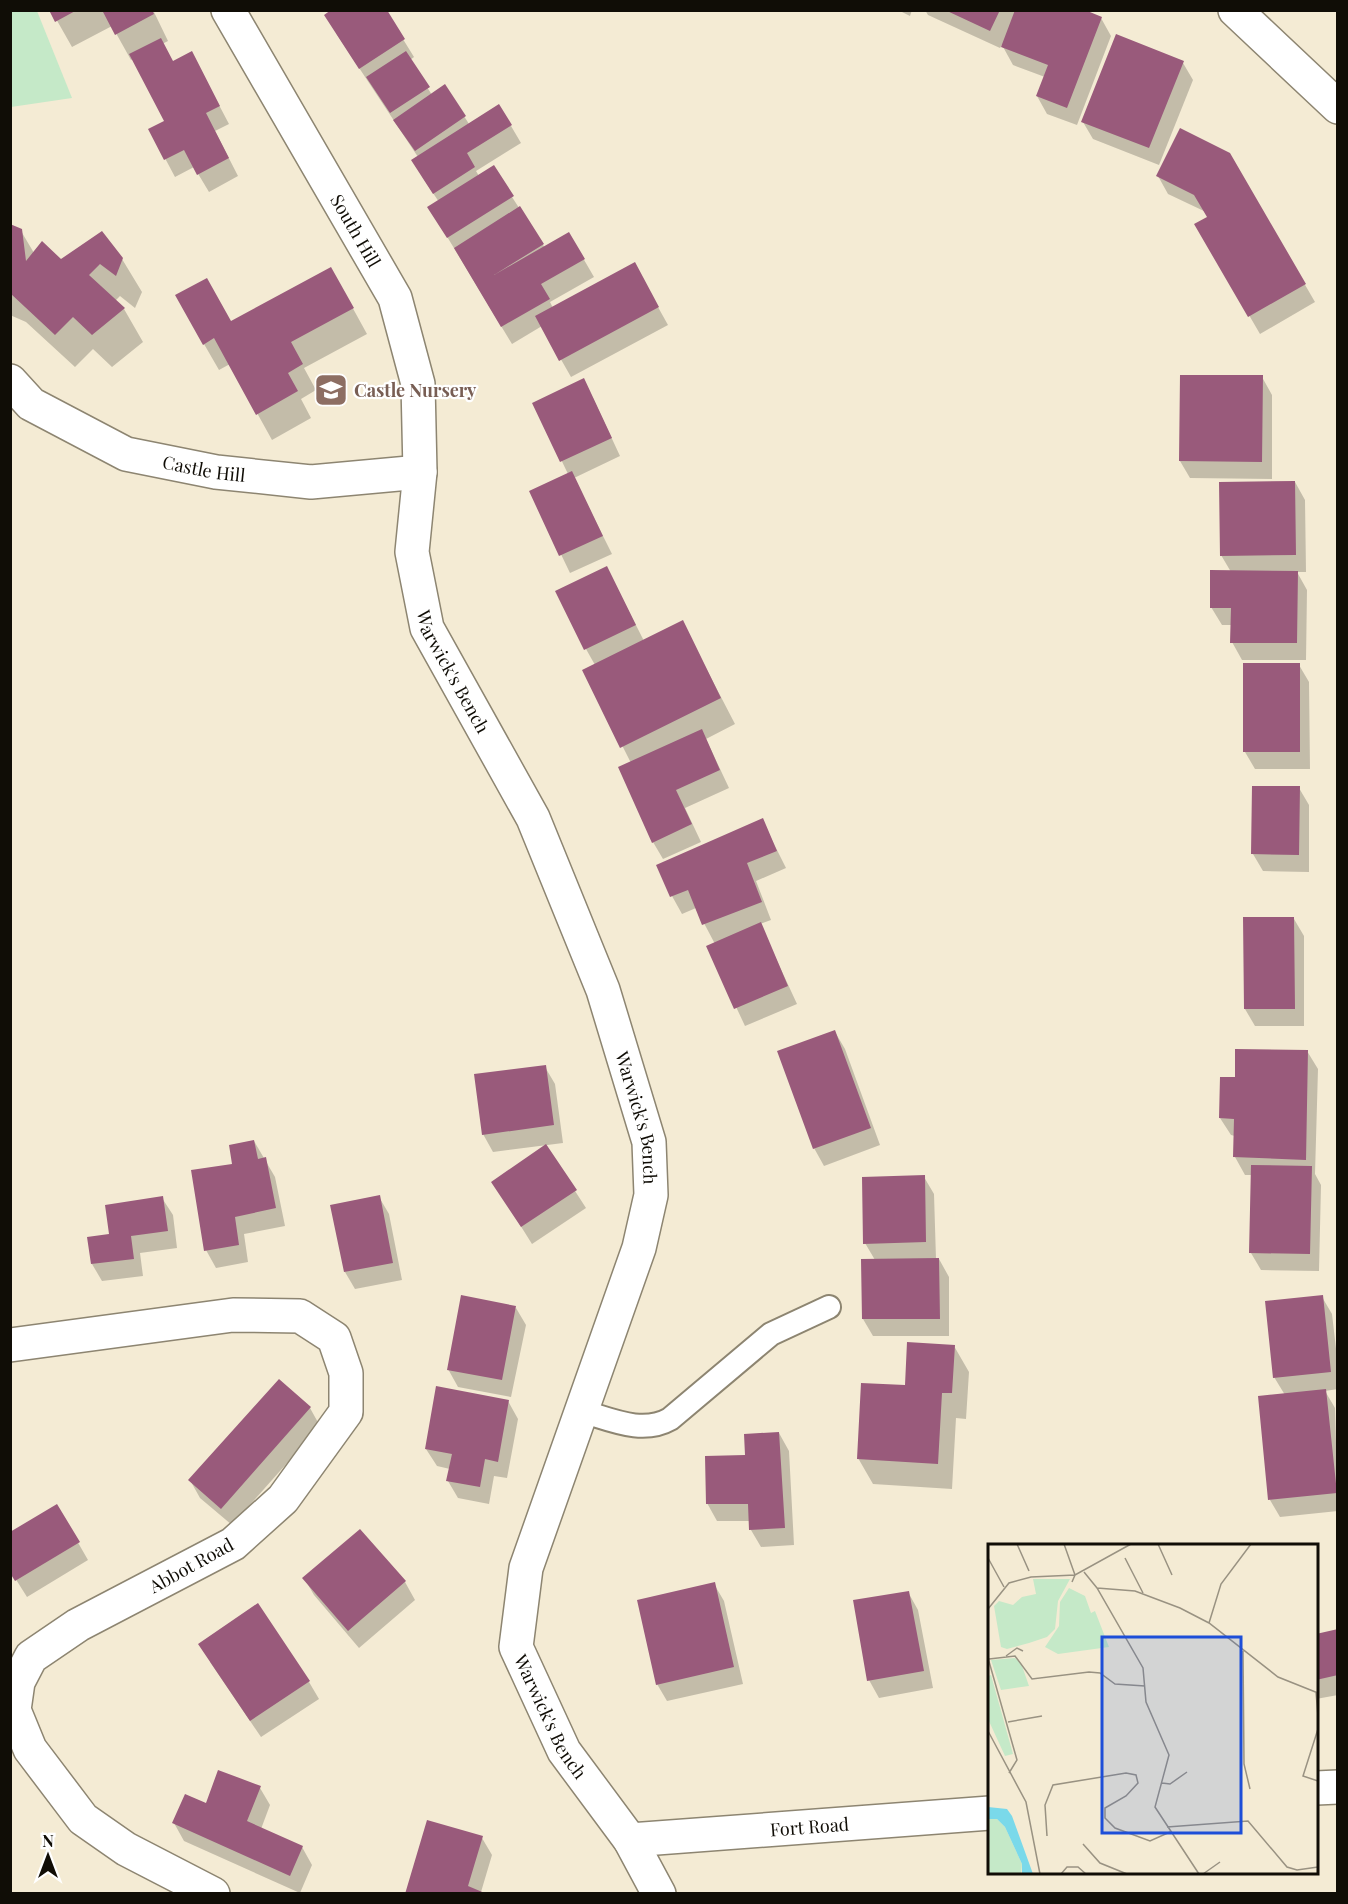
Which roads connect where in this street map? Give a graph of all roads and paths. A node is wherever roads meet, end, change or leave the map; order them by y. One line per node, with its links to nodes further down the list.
1 (228, 10): 5 (street, South Hill)
2 (1235, 10): 3 (street)
3 (1338, 107)
4 (10, 381): 5 (street, Castle Hill)
5 (420, 472): 8 (street, Warwick's Bench)
6 (829, 1307): 8 (lane)
7 (10, 1345): 13 (street, Abbot Road)
8 (581, 1411): 12 (street, Warwick's Bench)
9 (1338, 1787): 10 (street)
10 (1318, 1788)
11 (988, 1813): 12 (street, Fort Road)
12 (630, 1840): 14 (street, Warwick's Bench)
13 (213, 1893)
14 (657, 1893)

